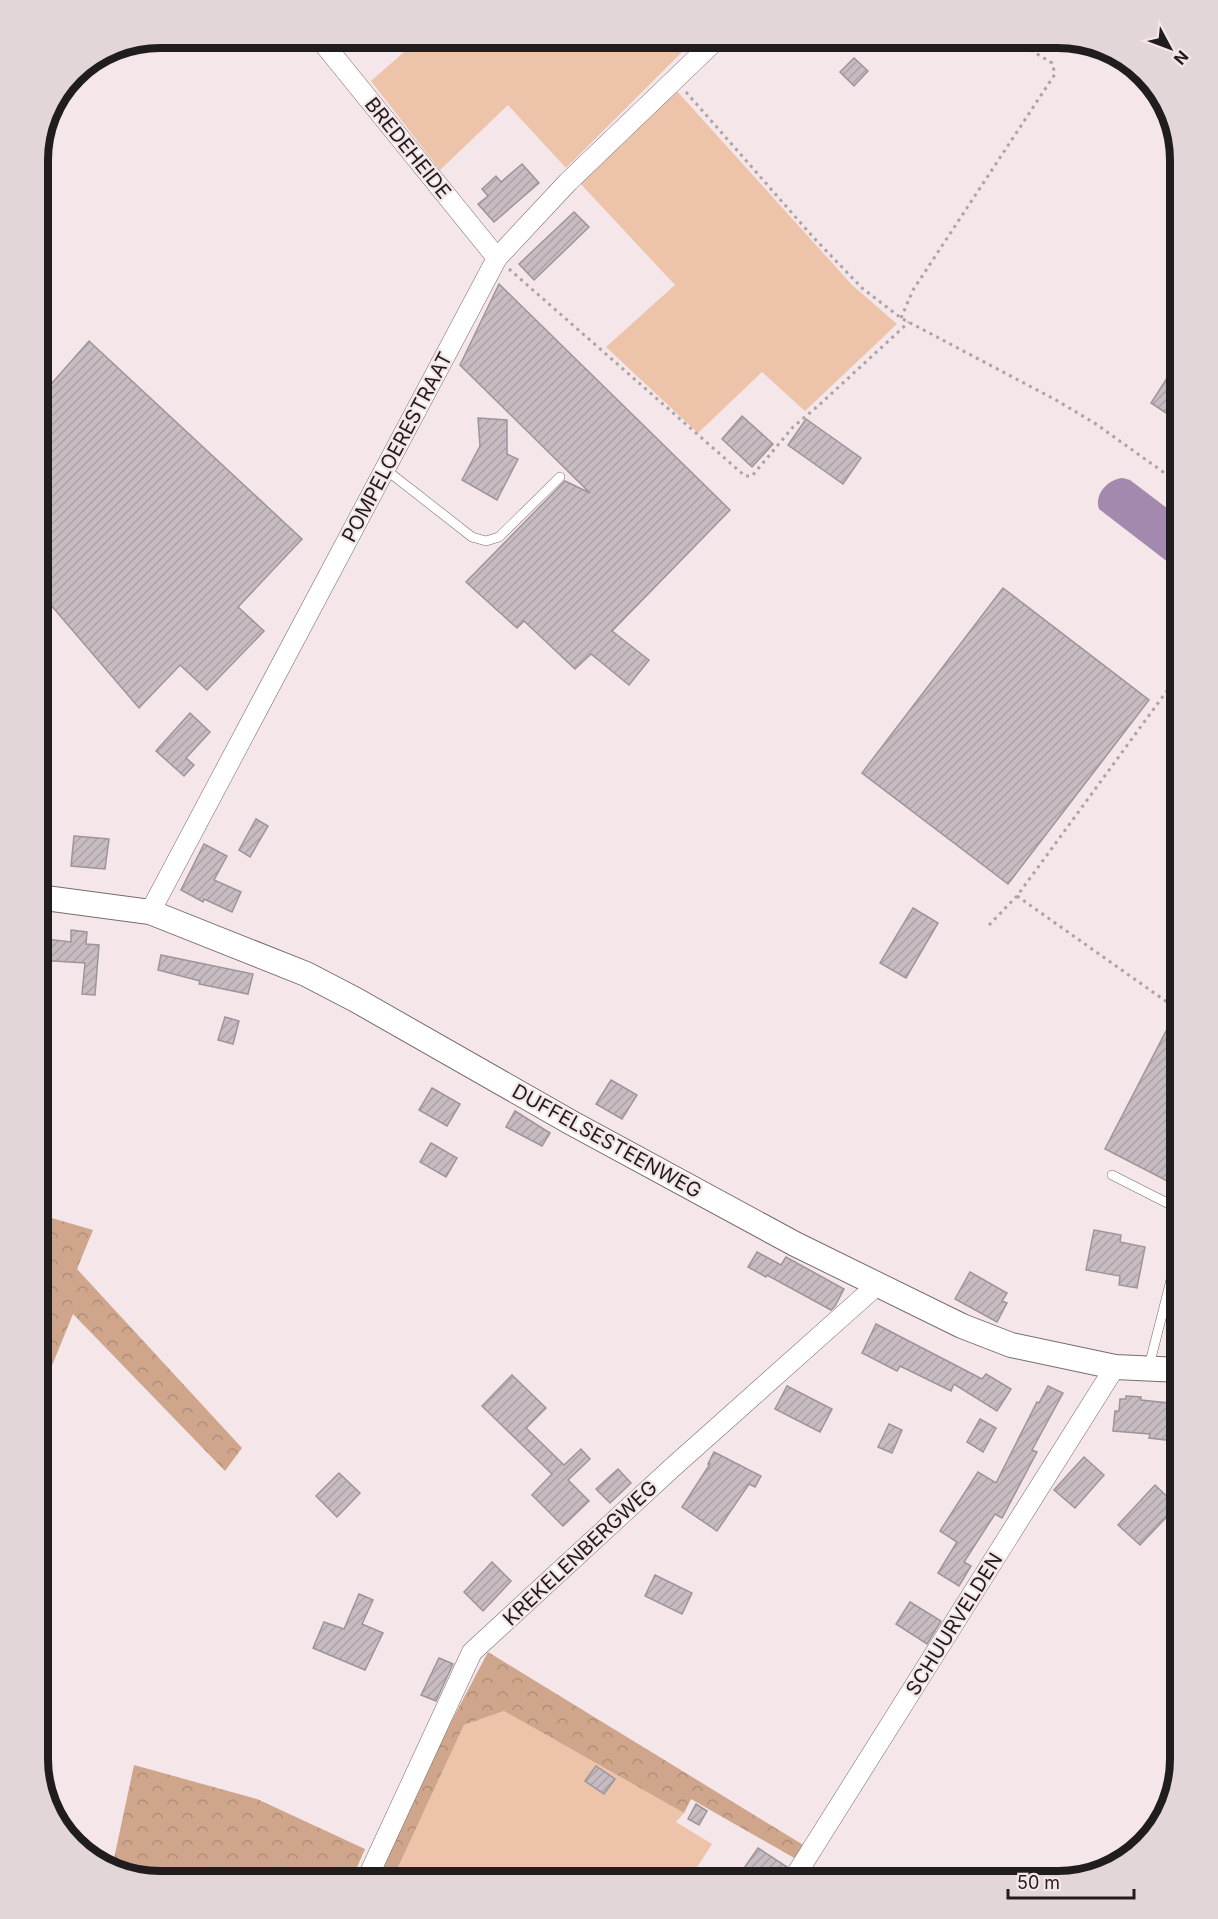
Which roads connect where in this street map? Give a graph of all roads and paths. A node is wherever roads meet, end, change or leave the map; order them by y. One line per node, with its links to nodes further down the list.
1 (327, 48): 5 (street, BREDEHEIDE)
2 (708, 48): 4 (street, POMPELOERESTRAAT)
3 (1027, 48): 6 (path)
4 (674, 80): 5 (street, POMPELOERESTRAAT); 6 (path)
5 (497, 258): 7 (path); 8 (street, POMPELOERESTRAAT)
6 (901, 318): 7 (path)
7 (909, 322): 10 (path)
8 (385, 469): 9 (lane); 14 (street, POMPELOERESTRAAT)
9 (560, 477)
10 (1170, 477)
11 (1170, 687): 12 (path)
12 (1017, 896): 15 (path); 16 (path)
13 (48, 898): 14 (street, DUFFELSESTEENWEG)
14 (150, 912): 19 (street, DUFFELSESTEENWEG)
15 (989, 926)
16 (1170, 996)
17 (1112, 1174): 18 (lane)
18 (1170, 1204)
19 (876, 1286): 21 (street, DUFFELSESTEENWEG); 23 (street, KREKELENBERGWEG)
20 (1170, 1314): 22 (lane)
21 (1115, 1367): 22 (street, DUFFELSESTEENWEG); 24 (street, SCHUURVELDEN)
22 (1166, 1370)
23 (371, 1871)
24 (798, 1871)

